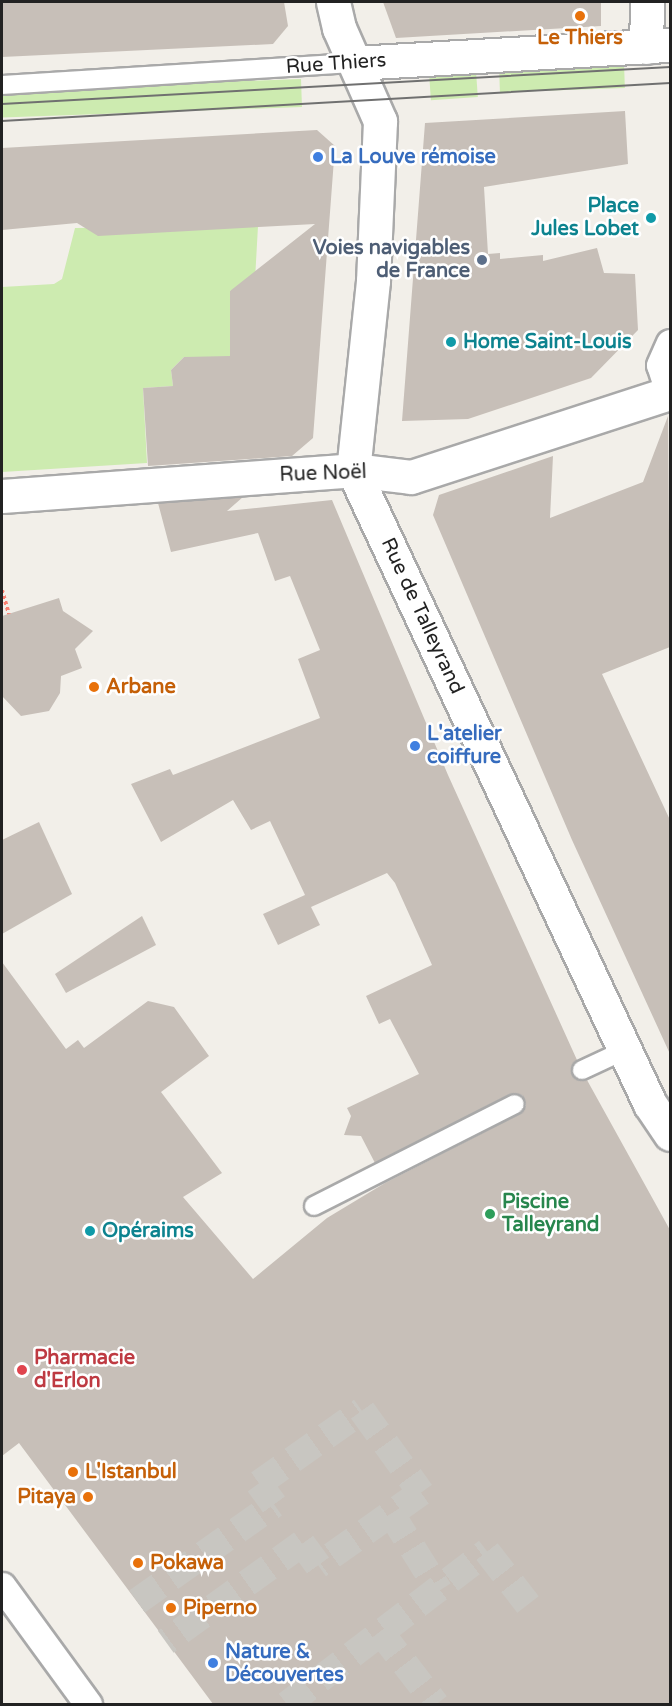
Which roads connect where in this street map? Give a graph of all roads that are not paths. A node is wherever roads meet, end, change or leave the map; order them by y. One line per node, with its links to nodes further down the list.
1 (333, 2): 4 (street)
2 (647, 2): 3 (street)
3 (658, 46): 4 (street, Rue Thiers)
4 (355, 63): 5 (lane, Rue Thiers); 8 (street)
5 (2, 85)
6 (670, 343): 7 (street)
7 (670, 393): 8 (street, Rue Noël)
8 (353, 470): 9 (street, Rue Noël); 10 (street, Rue de Talleyrand)
9 (2, 496)
10 (625, 1050): 11 (lane); 13 (street, Rue de Talleyrand)
11 (582, 1070)
12 (515, 1104): 14 (lane)
13 (670, 1134)
14 (314, 1206)
15 (2, 1586): 16 (street)
16 (88, 1704)

